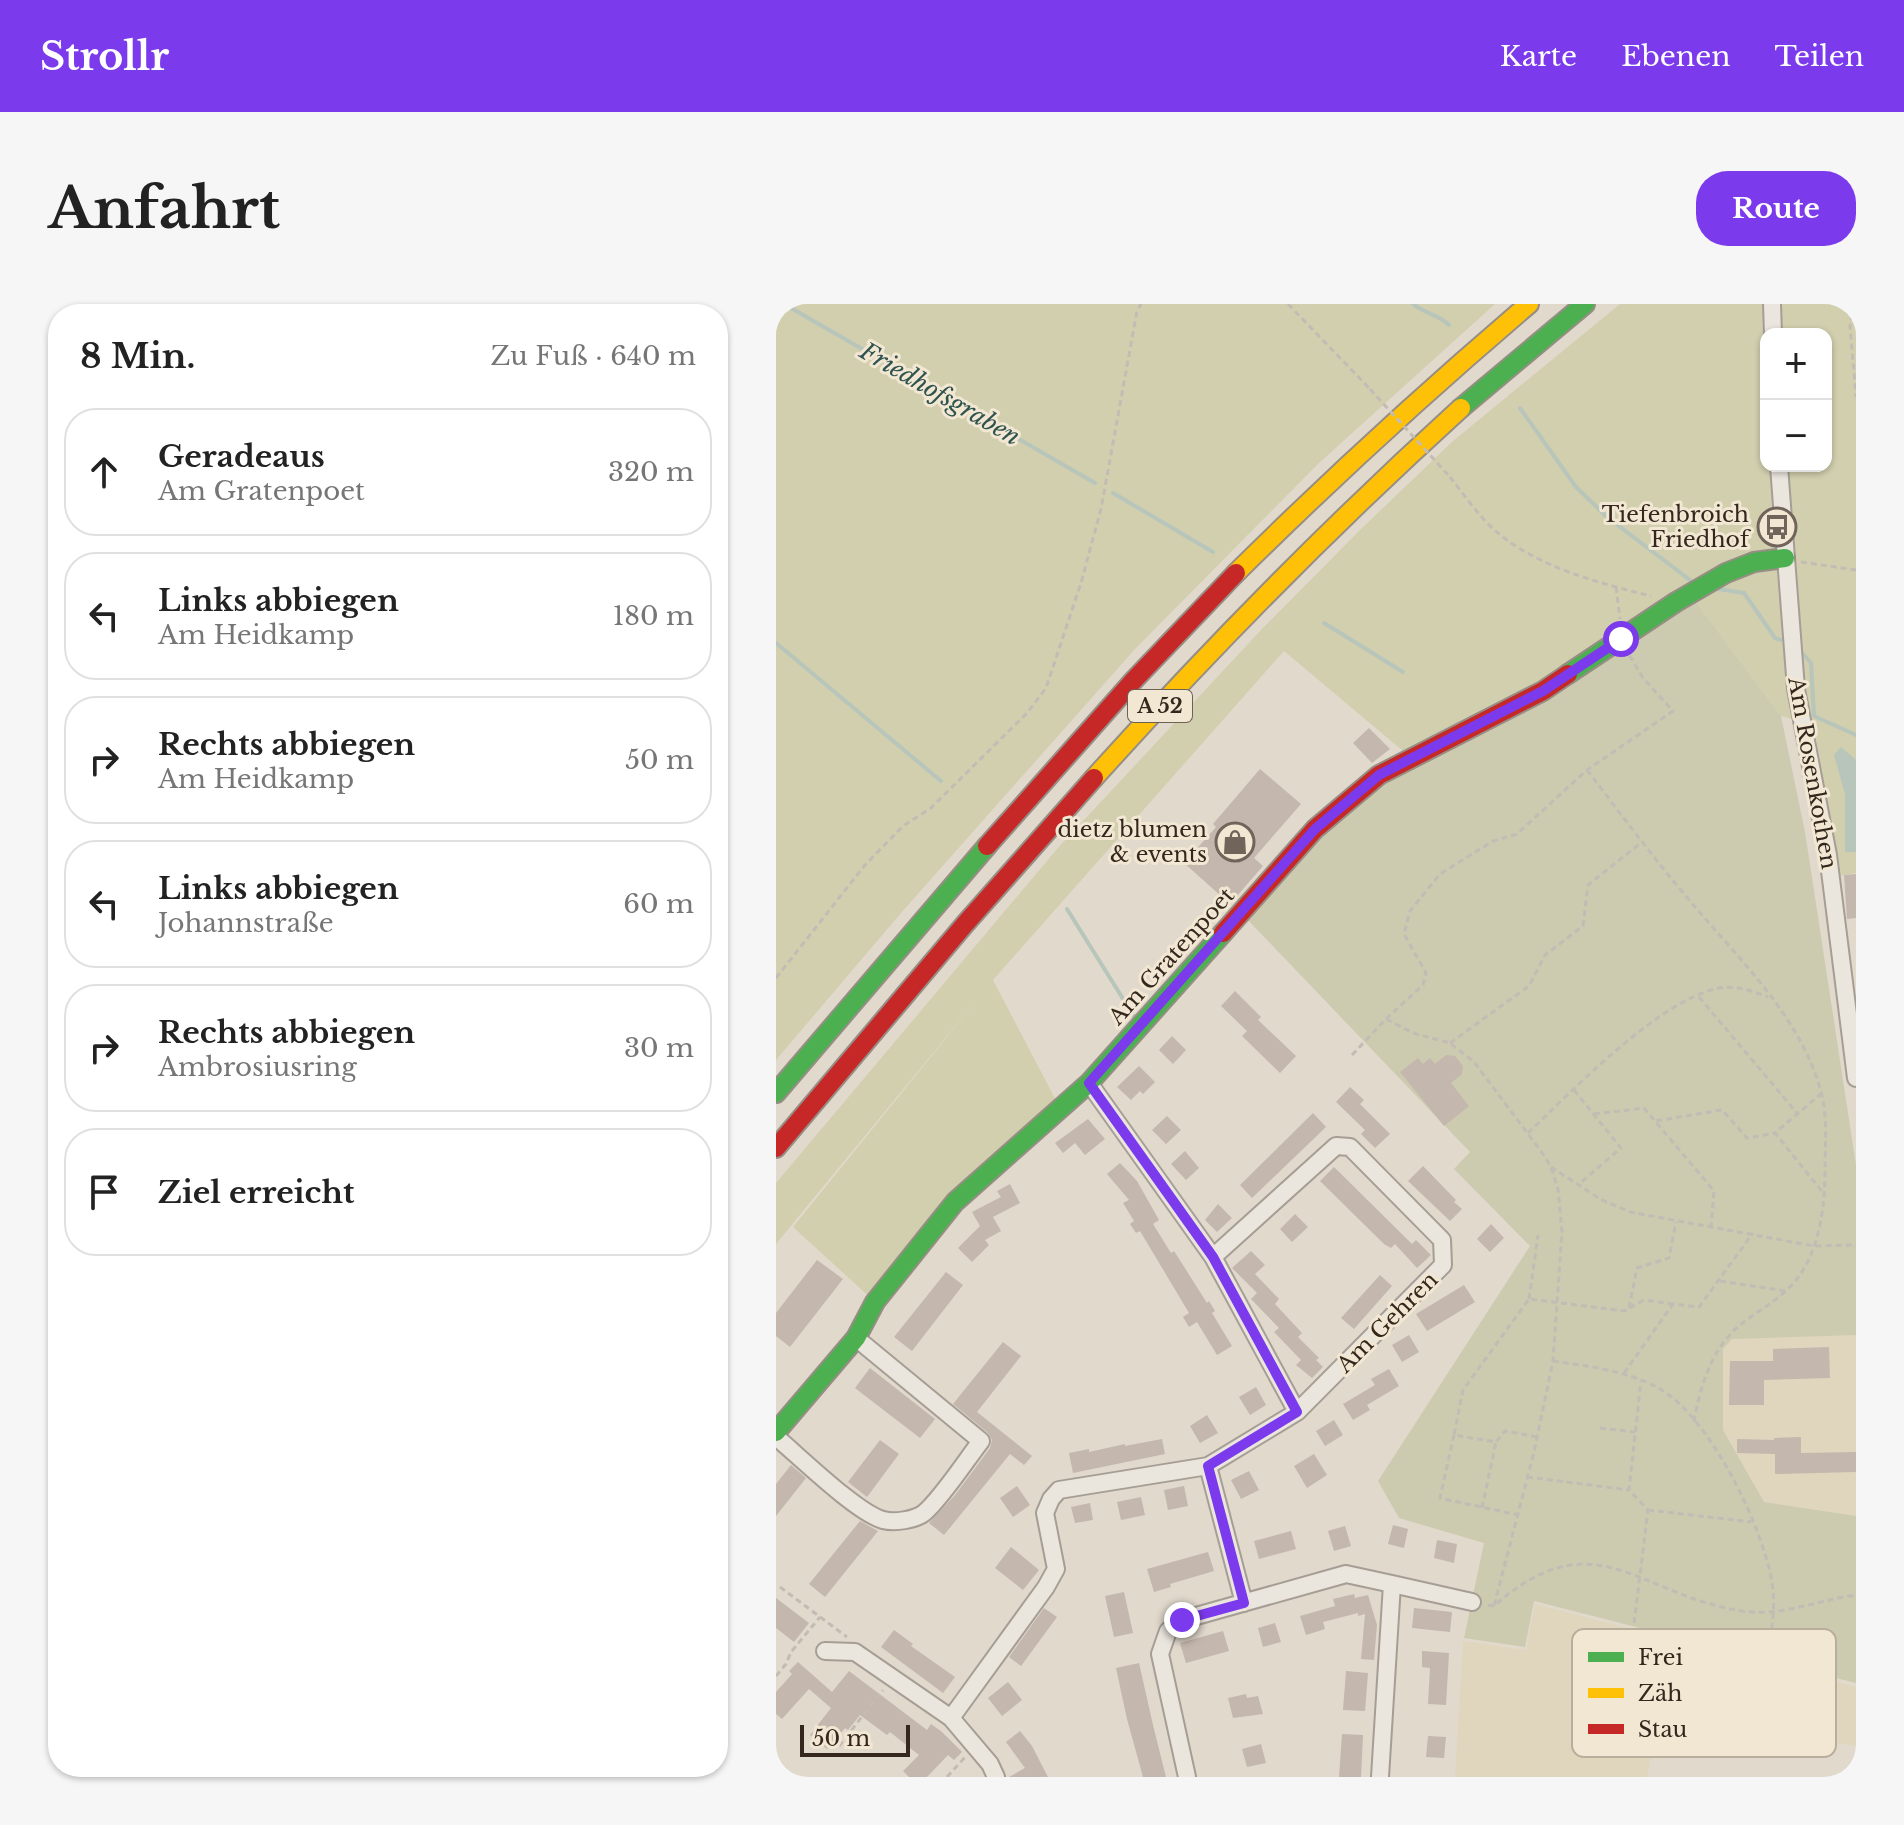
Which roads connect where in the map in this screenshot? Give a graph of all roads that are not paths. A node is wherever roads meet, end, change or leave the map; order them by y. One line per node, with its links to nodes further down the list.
1 (1529, 304): 9 (main road, A 52)
2 (1585, 304): 10 (main road, A 52)
3 (1772, 304): 4 (street)
4 (1773, 328)
5 (1779, 472): 6 (street, Am Rosenkothen)
6 (1785, 560): 7 (street, Am Rosenkothen); 8 (main road, Am Gratenpoet)
7 (1856, 1078)
8 (1089, 1083): 11 (street); 12 (main road, Am Gratenpoet)
9 (776, 1093)
10 (776, 1148)
11 (1213, 1257): 13 (street); 13 (street, Am Gehren)
12 (856, 1338): 14 (main road, Am Gratenpoet); 14 (street, Am Gratenpoet)
13 (1297, 1412): 15 (street, Am Gehren)
14 (776, 1434)
15 (1208, 1466): 18 (street); 20 (street)
16 (1392, 1584): 17 (street); 18 (street); 23 (street)
17 (1472, 1602)
18 (1244, 1603): 22 (street)
19 (825, 1651): 20 (street)
20 (951, 1718): 21 (street)
21 (996, 1777)
22 (1187, 1777)
23 (1380, 1777)

